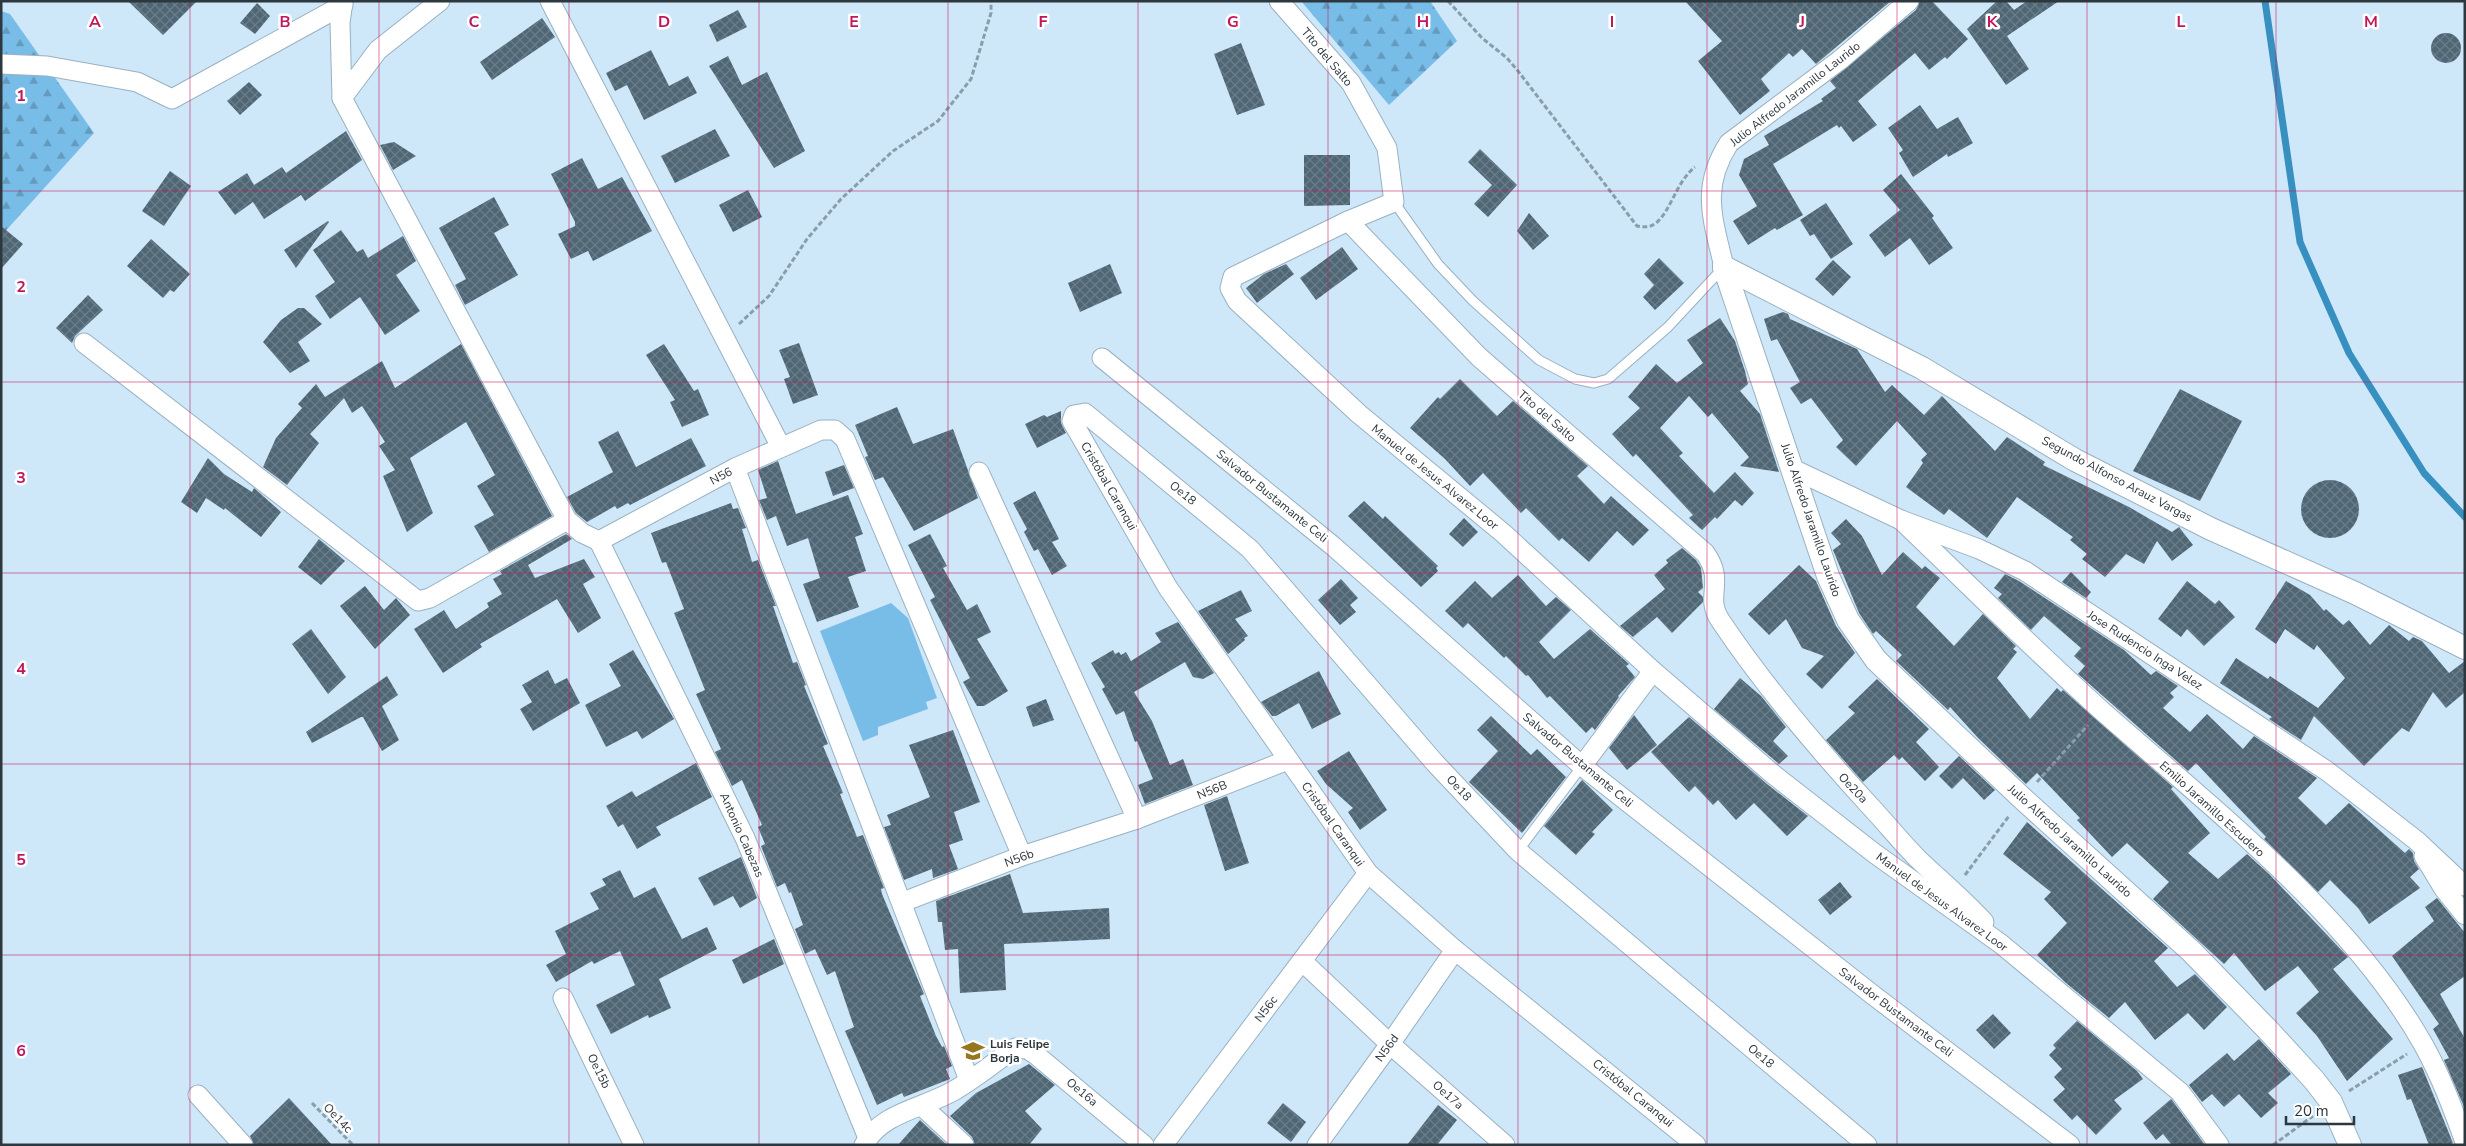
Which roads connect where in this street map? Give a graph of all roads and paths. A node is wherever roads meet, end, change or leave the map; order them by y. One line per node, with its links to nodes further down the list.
1 (440, 1): 9 (street)
2 (550, 1): 14 (street)
3 (991, 1): 14 (path)
4 (1279, 1): 11 (street, Tito del Salto)
5 (1448, 1): 10 (path)
6 (1909, 1): 10 (street, Julio Alfredo Jaramillo Laurido)
7 (343, 3): 8 (street); 9 (street)
8 (1, 64)
9 (342, 98): 22 (street)
10 (1719, 159): 13 (street, Julio Alfredo Jaramillo Laurido)
11 (1394, 202): 12 (street); 13 (lane)
12 (1348, 221): 25 (street, Tito del Salto); 27 (street, Manuel de Jesus Alvarez Loor)
13 (1724, 267): 20 (street, Julio Alfredo Jaramillo Laurido); 26 (street, Segundo Alfonso Arauz Vargas)
14 (724, 338): 18 (street)
15 (84, 343): 22 (street)
16 (1102, 358): 30 (street, Salvador Bustamante Celi)
17 (1074, 415): 29 (street, Cristóbal Caranqui); 34 (street, Oe18)
18 (781, 448): 19 (street, N56); 35 (street, N56)
19 (735, 468): 24 (street, N56); 39 (street)
20 (1793, 469): 23 (street, Jose Rudencio Inga Velez); 31 (street, Julio Alfredo Jaramillo Laurido)
21 (979, 472): 32 (street)
22 (567, 520): 24 (street)
23 (1901, 520): 28 (street, Emilio Jaramillo Escudero); 33 (street, Jose Rudencio Inga Velez)
24 (600, 541): 51 (street, Antonio Cabezas)
25 (1719, 619): 38 (street, Oe20a)
26 (2465, 648)
27 (1653, 671): 30 (street); 41 (street, Manuel de Jesus Alvarez Loor)
28 (2102, 710): 31 (path); 52 (street, Emilio Jaramillo Escudero)
29 (1288, 760): 32 (street, N56B); 36 (street, Cristóbal Caranqui)
30 (1582, 766): 34 (lane); 63 (street, Salvador Bustamante Celi)
31 (2023, 799): 38 (path); 65 (street, Julio Alfredo Jaramillo Laurido)
32 (1137, 820): 35 (street, N56b)
33 (2417, 841): 37 (street, Jose Rudencio Inga Velez); 40 (street)
34 (1518, 851): 62 (street, Oe18)
35 (1022, 856): 39 (street, N56b)
36 (1368, 873): 42 (street, Cristóbal Caranqui); 43 (street, N56c)
37 (2465, 886)
38 (1954, 889): 41 (street, Oe20a)
39 (903, 902): 47 (street)
40 (2465, 915)
41 (2001, 944): 64 (street, Manuel de Jesus Alvarez Loor)
42 (1455, 950): 45 (street, N56d); 61 (street, Cristóbal Caranqui)
43 (1302, 960): 45 (street, Oe17a); 59 (street, N56c)
44 (563, 998): 56 (street, Oe15b)
45 (1390, 1044): 53 (street, N56d); 60 (street, Oe17a)
46 (1016, 1048): 47 (street, Antonio Cabezas); 58 (street, Oe16a)
47 (969, 1080): 50 (street, Antonio Cabezas)
48 (198, 1095): 54 (street)
49 (312, 1103): 55 (path, Oe14c)
50 (922, 1106): 51 (street, Antonio Cabezas); 57 (street)
51 (866, 1141)
52 (2465, 1142)
53 (1322, 1143)
54 (243, 1145)
55 (353, 1145)
56 (634, 1145)
57 (964, 1145)
58 (1144, 1145)
59 (1163, 1145)
60 (1505, 1145)
61 (1696, 1145)
62 (1867, 1145)
63 (2070, 1145)
64 (2219, 1145)
65 (2350, 1145)

